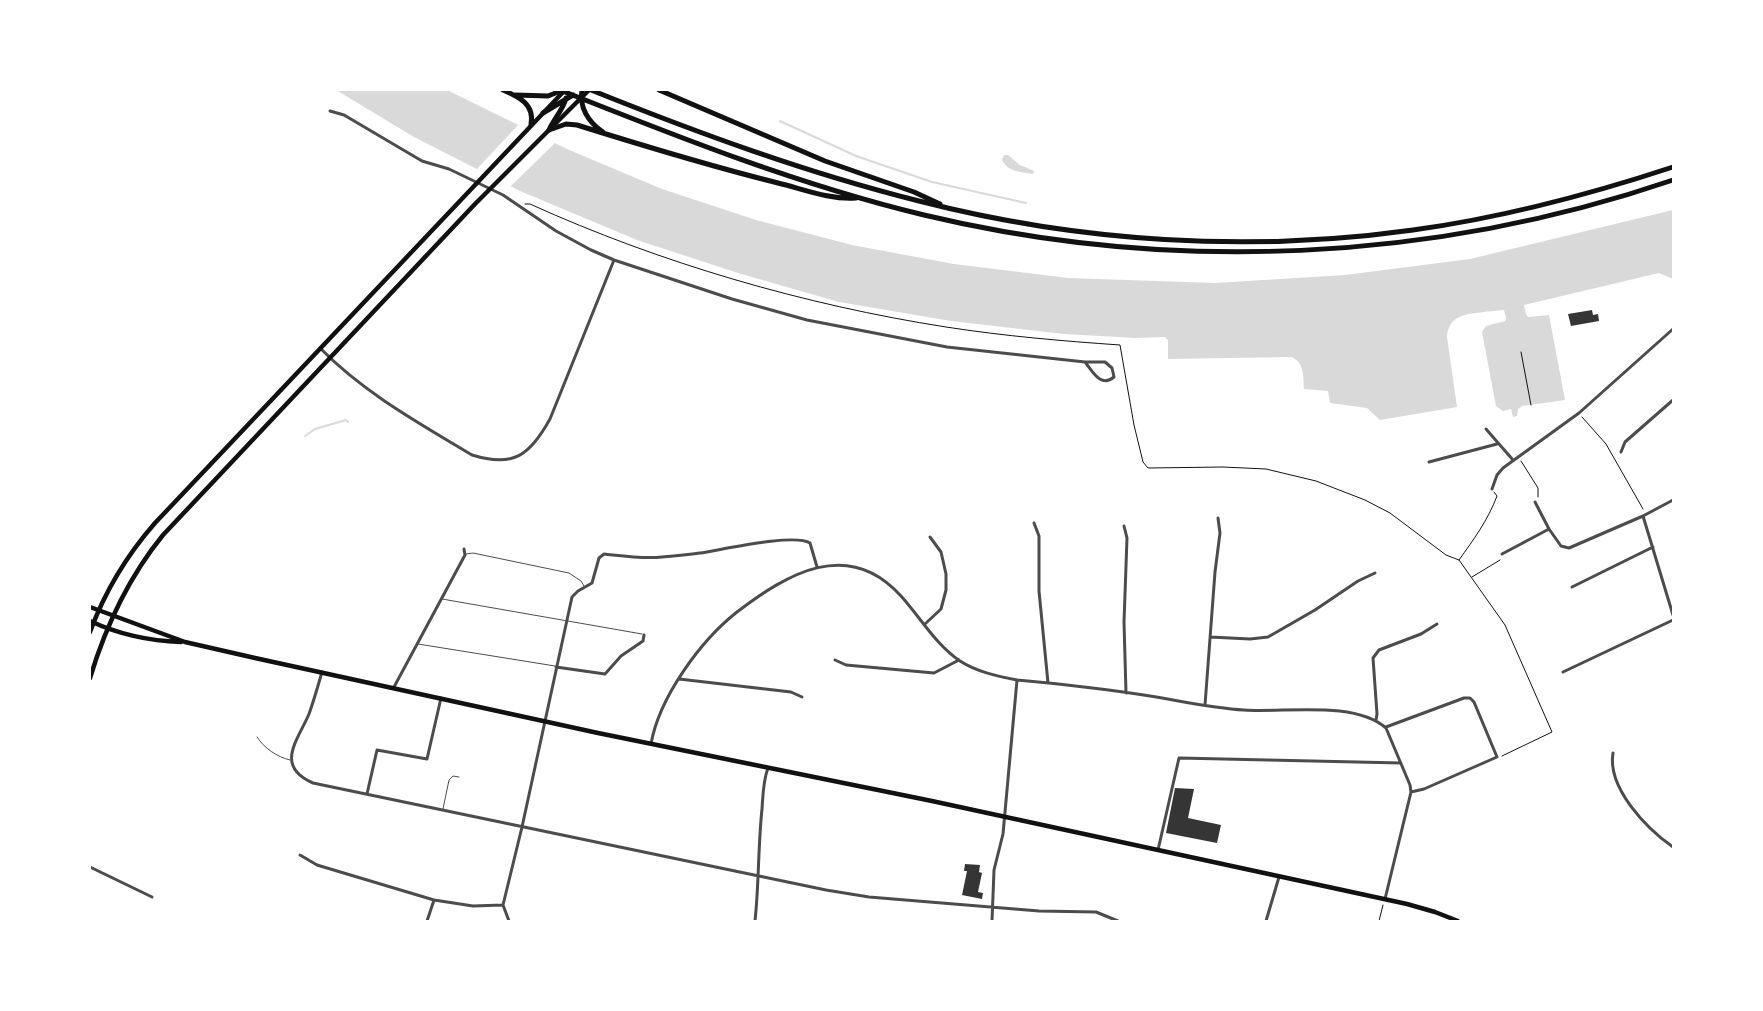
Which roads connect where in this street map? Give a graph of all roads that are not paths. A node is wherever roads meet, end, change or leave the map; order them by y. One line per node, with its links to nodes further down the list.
1 (502, 90): 5 (highway)
2 (563, 90): 5 (highway); 7 (highway); 7 (main road); 15 (highway)
3 (586, 90): 6 (highway); 7 (highway); 16 (highway)
4 (659, 90): 16 (highway)
5 (515, 95): 10 (highway)
6 (581, 98): 11 (main road); 12 (highway)
7 (562, 100): 9 (highway); 11 (highway)
8 (330, 111): 17 (street)
9 (543, 112): 10 (main road)
10 (532, 123): 19 (main road)
11 (549, 130): 12 (highway); 20 (main road)
12 (607, 135): 15 (highway)
13 (1673, 167): 16 (highway)
14 (1671, 181): 15 (highway)
15 (862, 198)
16 (952, 209)
17 (614, 260): 20 (street); 21 (street)
18 (1673, 329): 26 (street)
19 (320, 348): 20 (street); 47 (main road)
20 (329, 358): 49 (main road)
21 (1085, 362): 21 (street)
22 (1673, 400): 25 (street)
23 (1486, 429): 24 (street)
24 (1497, 444): 26 (street); 27 (street)
25 (1621, 452)
26 (1513, 460): 28 (street)
27 (1429, 462)
28 (1492, 489)
29 (1673, 500): 31 (street)
30 (1535, 502): 35 (street)
31 (1645, 515): 35 (street); 37 (street)
32 (1218, 518): 58 (street)
33 (1034, 523): 69 (street)
34 (1124, 526): 71 (street)
35 (1549, 529): 40 (street)
36 (930, 538): 53 (street)
37 (1653, 547): 44 (street); 48 (street)
38 (464, 549): 39 (street)
39 (465, 554): 43 (lane); 45 (street)
40 (1502, 554)
41 (817, 567): 43 (street); 53 (street); 67 (street)
42 (1375, 573): 58 (street)
43 (584, 587): 50 (street)
44 (1572, 587)
45 (442, 599): 50 (lane); 60 (street)
46 (90, 607): 47 (main road)
47 (99, 610): 49 (main road); 52 (main road)
48 (1673, 615)
49 (112, 616): 55 (main road); 59 (main road)
50 (567, 620): 57 (lane); 63 (street)
51 (1673, 620): 65 (street)
52 (92, 622): 55 (main road); 56 (main road)
53 (924, 624): 62 (street)
54 (1437, 624): 75 (street)
55 (107, 628): 59 (main road); 66 (main road)
56 (90, 632)
57 (644, 636): 63 (street)
58 (1210, 637): 74 (street)
59 (185, 642): 64 (main road)
60 (417, 644): 63 (lane); 70 (street)
61 (835, 660): 62 (street)
62 (959, 660): 68 (street)
63 (556, 667): 76 (street)
64 (322, 672): 70 (main road); 81 (street)
65 (1563, 672)
66 (90, 678)
67 (679, 679): 72 (street); 79 (street)
68 (1017, 680): 69 (street); 88 (street)
69 (1048, 683): 71 (street)
70 (394, 687): 73 (main road)
71 (1126, 693): 74 (street)
72 (802, 697)
73 (441, 698): 76 (main road); 86 (street)
74 (1205, 705): 75 (street)
75 (1376, 720): 77 (street)
76 (545, 721): 79 (main road); 89 (street)
77 (1386, 728): 82 (street); 85 (street)
78 (257, 737): 81 (lane)
79 (651, 744): 83 (main road)
80 (1612, 753): 90 (street)
81 (291, 761): 86 (street)
82 (1401, 763): 85 (street); 91 (street)
83 (768, 768): 88 (main road); 94 (street)
84 (459, 777): 87 (lane)
85 (1411, 792): 98 (street)
86 (367, 794): 87 (street)
87 (443, 810): 89 (street)
88 (1004, 817): 91 (main road); 100 (street)
89 (522, 827): 94 (street); 99 (street)
90 (1673, 847)
91 (1158, 850): 95 (main road)
92 (300, 855): 97 (street)
93 (90, 867): 96 (street)
94 (759, 877): 100 (street); 103 (street)
95 (1279, 877): 98 (main road); 106 (street)
96 (152, 897)
97 (434, 900): 99 (street); 101 (street)
98 (1385, 900): 107 (main road)
99 (503, 905): 102 (street)
100 (992, 906): 104 (street); 105 (street)
101 (427, 921)
102 (509, 921)
103 (755, 921)
104 (992, 921)
105 (1118, 921)
106 (1266, 921)
107 (1458, 921)

